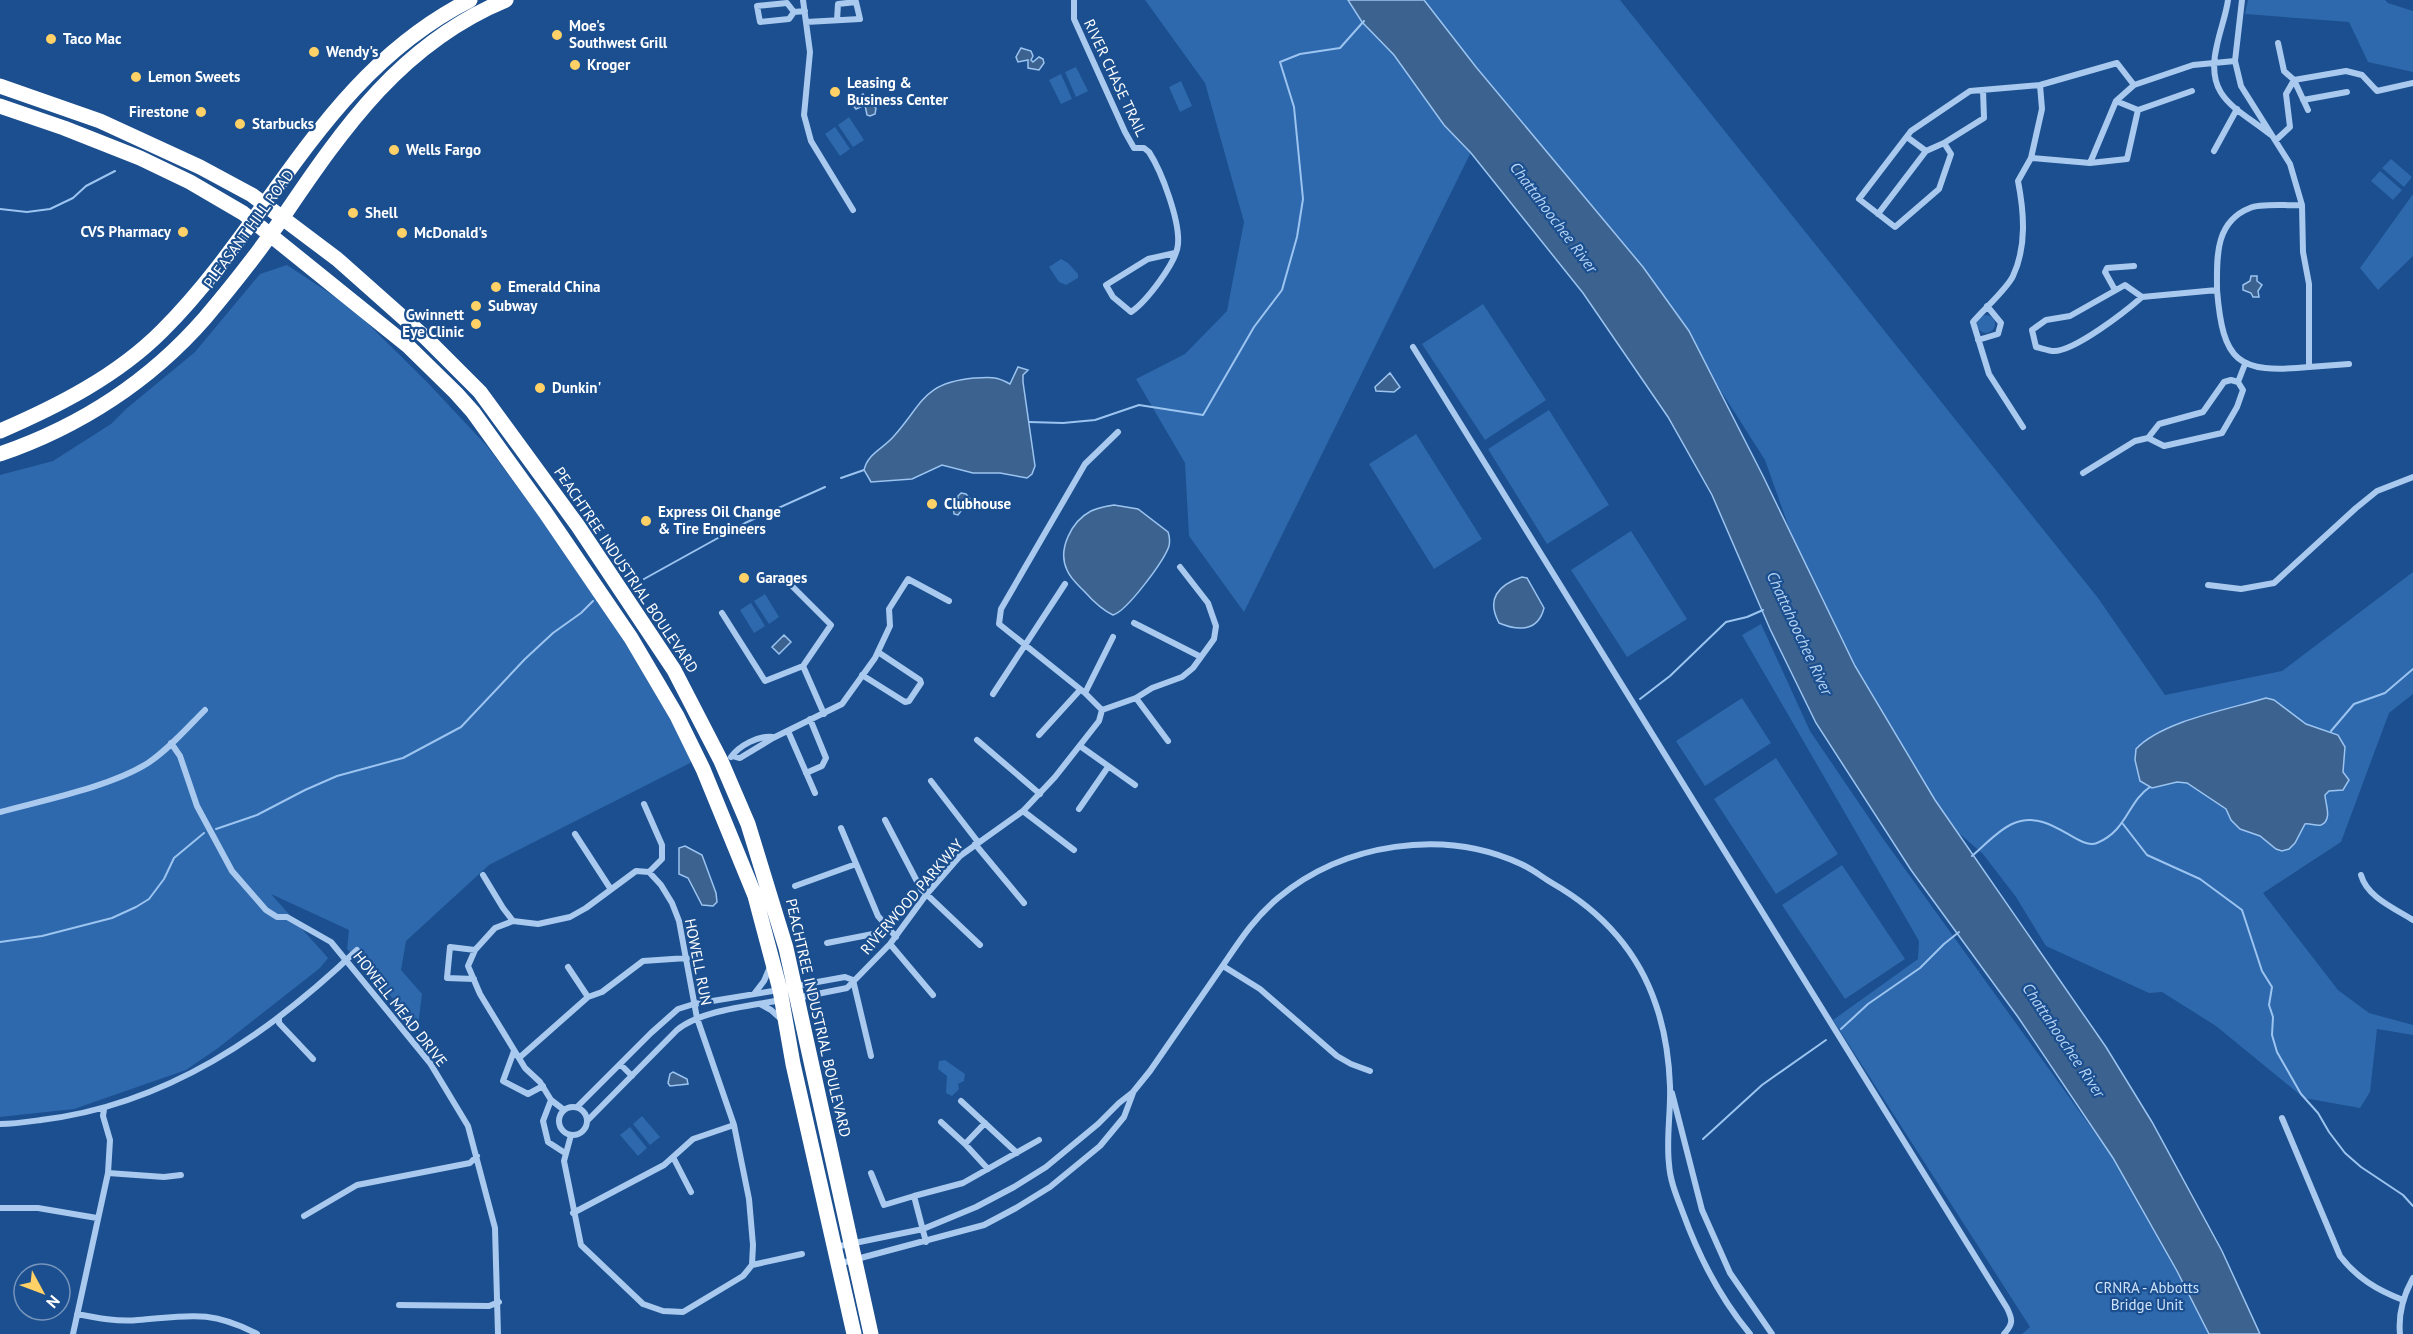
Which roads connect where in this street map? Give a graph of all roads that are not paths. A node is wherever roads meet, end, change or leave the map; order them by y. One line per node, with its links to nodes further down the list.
1 (470, 0): 35 (highway, PLEASANT HILL ROAD)
2 (506, 0): 39 (highway, PLEASANT HILL ROAD)
3 (803, 0): 7 (street)
4 (2228, 0): 13 (street)
5 (2242, 0): 12 (street)
6 (1074, 1): 42 (street, RIVER CHASE TRAIL)
7 (805, 11): 8 (street); 10 (street)
8 (794, 12): 8 (street)
9 (837, 21): 9 (street); 10 (street)
10 (806, 22): 37 (street)
11 (2278, 43): 14 (street)
12 (2235, 61): 13 (street); 29 (street)
13 (2213, 63): 17 (street); 25 (street)
14 (2294, 80): 15 (street); 22 (street); 29 (street)
15 (2413, 83)
16 (2040, 85): 17 (street); 19 (street); 33 (street)
17 (2134, 85): 23 (street)
18 (0, 86): 35 (highway, PEACHTREE INDUSTRIAL BOULEVARD)
19 (1983, 90): 28 (street); 30 (street)
20 (2192, 92): 26 (street)
21 (2347, 92): 22 (street)
22 (2303, 100): 27 (street)
23 (2115, 101): 26 (street); 34 (street)
24 (0, 106): 40 (highway, PEACHTREE INDUSTRIAL BOULEVARD)
25 (2237, 109): 29 (street); 32 (street)
26 (2138, 110): 34 (street)
27 (2308, 110)
28 (1907, 137): 31 (street); 38 (street)
29 (2276, 140): 36 (street)
30 (1944, 142): 31 (street); 38 (street)
31 (1926, 151): 38 (street)
32 (2214, 151)
33 (2031, 158): 34 (street); 47 (street)
34 (2090, 163)
35 (264, 204): 39 (highway, PEACHTREE INDUSTRIAL BOULEVARD); 40 (highway, PLEASANT HILL ROAD)
36 (2302, 205): 45 (street); 52 (street)
37 (853, 210)
38 (1878, 214)
39 (282, 218): 41 (highway, PLEASANT HILL ROAD); 87 (highway, PEACHTREE INDUSTRIAL BOULEVARD)
40 (252, 220): 41 (highway, PEACHTREE INDUSTRIAL BOULEVARD); 55 (highway, PLEASANT HILL ROAD)
41 (270, 235): 58 (highway, PLEASANT HILL ROAD); 89 (highway, PEACHTREE INDUSTRIAL BOULEVARD)
42 (1175, 253): 42 (street)
43 (2134, 266): 44 (street)
44 (2115, 290): 46 (street); 46 (street)
45 (2217, 290): 46 (street); 50 (street)
46 (2142, 297)
47 (1987, 306): 48 (street); 48 (street)
48 (1978, 340): 54 (street)
49 (1413, 347): 195 (street)
50 (2245, 364): 52 (street); 53 (street)
51 (2349, 364): 52 (street)
52 (2309, 367)
53 (2238, 382): 57 (street); 57 (street)
54 (2023, 427)
55 (0, 431)
56 (1118, 432): 69 (street)
57 (2148, 438): 59 (street)
58 (0, 454)
59 (2083, 473)
60 (2413, 477): 64 (street)
61 (1180, 567): 71 (street)
62 (790, 584): 72 (street)
63 (1065, 584): 69 (street)
64 (2208, 585)
65 (949, 601): 70 (street)
66 (722, 613): 72 (street)
67 (1134, 623): 71 (street)
68 (1113, 637): 74 (street)
69 (1023, 645): 74 (street); 75 (street)
70 (878, 652): 73 (street); 73 (street)
71 (1202, 657): 76 (street)
72 (803, 666): 79 (street)
73 (862, 675): 79 (street)
74 (1082, 692): 78 (street); 82 (street)
75 (993, 694)
76 (1137, 698): 78 (street); 84 (street)
77 (205, 710): 85 (street)
78 (1102, 710): 86 (street, RIVERWOOD PARKWAY)
79 (824, 714): 80 (street)
80 (810, 719): 81 (street); 90 (street)
81 (788, 731): 87 (street); 90 (street)
82 (1039, 735)
83 (977, 740): 94 (street)
84 (1168, 741)
85 (171, 743): 98 (street); 123 (street, HOWELL MEAD DRIVE)
86 (1080, 746): 88 (street); 94 (street, RIVERWOOD PARKWAY)
87 (727, 758): 89 (street); 128 (highway, PEACHTREE INDUSTRIAL BOULEVARD)
88 (1108, 767): 92 (street); 96 (street)
89 (703, 769): 122 (highway, PEACHTREE INDUSTRIAL BOULEVARD)
90 (806, 772): 93 (street)
91 (931, 781): 102 (street)
92 (1135, 785)
93 (815, 793)
94 (1040, 794): 97 (street, RIVERWOOD PARKWAY)
95 (644, 804): 105 (street)
96 (1079, 809)
97 (1023, 811): 102 (street, RIVERWOOD PARKWAY); 103 (street)
98 (0, 812)
99 (885, 820): 110 (street)
100 (841, 828): 104 (street)
101 (575, 834): 109 (street)
102 (977, 843): 110 (street, RIVERWOOD PARKWAY); 111 (street)
103 (1074, 850)
104 (856, 864): 108 (street); 114 (street)
105 (649, 872): 109 (street); 121 (street, HOWELL RUN)
106 (483, 875): 113 (street)
107 (2361, 875): 112 (street)
108 (795, 886)
109 (610, 888): 113 (street)
110 (926, 895): 115 (street, RIVERWOOD PARKWAY); 118 (street)
111 (1024, 903)
112 (2413, 920)
113 (513, 921): 120 (street)
114 (887, 926): 115 (street); 116 (street)
115 (896, 937): 117 (street, RIVERWOOD PARKWAY)
116 (827, 943)
117 (890, 944): 127 (street, RIVERWOOD PARKWAY); 130 (street)
118 (980, 945)
119 (357, 950): 123 (street)
120 (475, 950): 126 (street); 126 (street)
121 (687, 958): 131 (street); 132 (street, HOWELL RUN)
122 (771, 958): 128 (highway, PEACHTREE INDUSTRIAL BOULEVARD); 129 (street)
123 (347, 960): 134 (street); 163 (street, HOWELL MEAD DRIVE)
124 (1223, 966): 142 (street); 145 (street); 146 (street)
125 (568, 967): 131 (street)
126 (474, 979): 137 (street)
127 (853, 980): 128 (street); 128 (street, RIVERWOOD PARKWAY); 138 (street)
128 (788, 993): 129 (street); 133 (street); 136 (highway, PEACHTREE INDUSTRIAL BOULEVARD); 177 (highway, PEACHTREE INDUSTRIAL BOULEVARD)
129 (754, 994): 132 (street)
130 (933, 995)
131 (588, 997): 139 (street)
132 (694, 1004): 135 (street, HOWELL RUN); 141 (street)
133 (759, 1004): 135 (street); 136 (street)
134 (279, 1018): 140 (street); 150 (street)
135 (697, 1018): 143 (street); 157 (street, HOWELL RUN)
136 (786, 1025): 178 (highway, PEACHTREE INDUSTRIAL BOULEVARD)
137 (514, 1051): 139 (street); 144 (street)
138 (871, 1056)
139 (519, 1058): 144 (street)
140 (313, 1059)
141 (620, 1064): 143 (street); 149 (street)
142 (1370, 1071)
143 (632, 1076): 153 (street)
144 (543, 1086): 147 (street)
145 (1670, 1087): 193 (street); 194 (street)
146 (1133, 1092): 175 (street); 176 (street)
147 (551, 1100): 151 (street); 161 (street)
148 (961, 1101): 155 (street)
149 (577, 1107): 151 (street); 153 (street)
150 (104, 1109): 156 (street); 166 (street)
151 (564, 1110): 158 (street)
152 (2282, 1118): 184 (street)
153 (588, 1120): 158 (street)
154 (941, 1122): 160 (street)
155 (985, 1123): 160 (street); 162 (street)
156 (0, 1124)
157 (734, 1125): 164 (street); 182 (street, HOWELL RUN)
158 (571, 1136): 161 (street)
159 (1039, 1140): 162 (street)
160 (965, 1144): 165 (street)
161 (565, 1153): 172 (street)
162 (1017, 1153): 165 (street)
163 (477, 1156): 173 (street); 185 (street, HOWELL MEAD DRIVE)
164 (673, 1157): 169 (street); 172 (street)
165 (988, 1169): 170 (street)
166 (108, 1173): 168 (street); 174 (street)
167 (871, 1173): 170 (street)
168 (181, 1175)
169 (691, 1192)
170 (914, 1196): 175 (street)
171 (0, 1208): 174 (street)
172 (573, 1213): 182 (street)
173 (304, 1216)
174 (97, 1218): 187 (street)
175 (923, 1229): 176 (street); 177 (street)
176 (926, 1242): 180 (street)
177 (852, 1243): 178 (street); 180 (highway, PEACHTREE INDUSTRIAL BOULEVARD)
178 (835, 1247): 181 (highway, PEACHTREE INDUSTRIAL BOULEVARD)
179 (802, 1254): 182 (street)
180 (854, 1260): 181 (street); 192 (highway, PEACHTREE INDUSTRIAL BOULEVARD)
181 (838, 1264): 191 (highway, PEACHTREE INDUSTRIAL BOULEVARD)
182 (752, 1265)
183 (2413, 1278): 184 (street)
184 (2403, 1300): 196 (street)
185 (499, 1302): 186 (street); 190 (street, HOWELL MEAD DRIVE)
186 (399, 1305)
187 (77, 1314): 188 (street); 189 (street)
188 (73, 1334)
189 (257, 1334)
190 (498, 1334)
191 (854, 1334)
192 (871, 1334)
193 (1750, 1334)
194 (1772, 1334)
195 (2004, 1334)
196 (2400, 1334)

